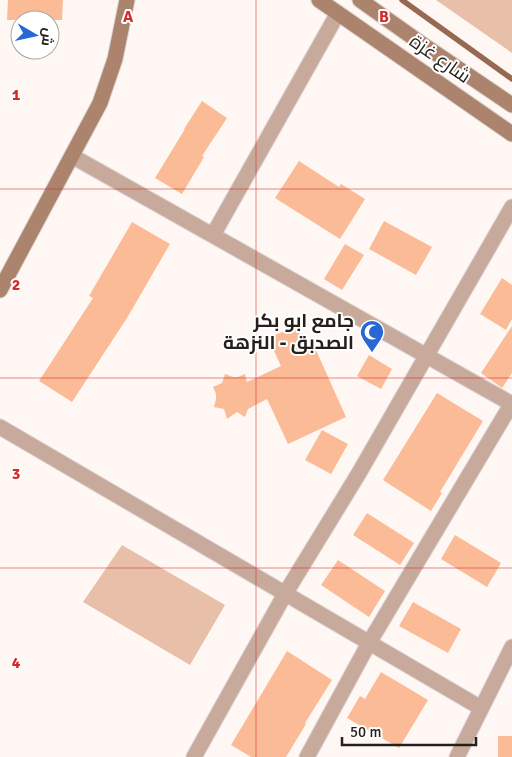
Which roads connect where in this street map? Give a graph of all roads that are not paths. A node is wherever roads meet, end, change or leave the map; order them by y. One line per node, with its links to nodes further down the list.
1 (127, 0): 7 (main road)
2 (319, 0): 4 (main road, شارع غزة)
3 (360, 0): 5 (main road, شارع غزة)
4 (338, 13): 6 (main road, شارع غزة); 9 (street)
5 (512, 105)
6 (512, 134)
7 (72, 156): 9 (street); 10 (main road)
8 (512, 207): 11 (street)
9 (213, 235): 11 (street)
10 (0, 290)
11 (427, 356): 12 (street); 14 (street)
12 (512, 404): 15 (street)
13 (0, 427): 14 (street)
14 (285, 594): 15 (street); 18 (street)
15 (369, 643): 17 (street); 19 (street)
16 (512, 647): 17 (street)
17 (481, 708): 20 (street)
18 (194, 757)
19 (307, 757)
20 (457, 757)

